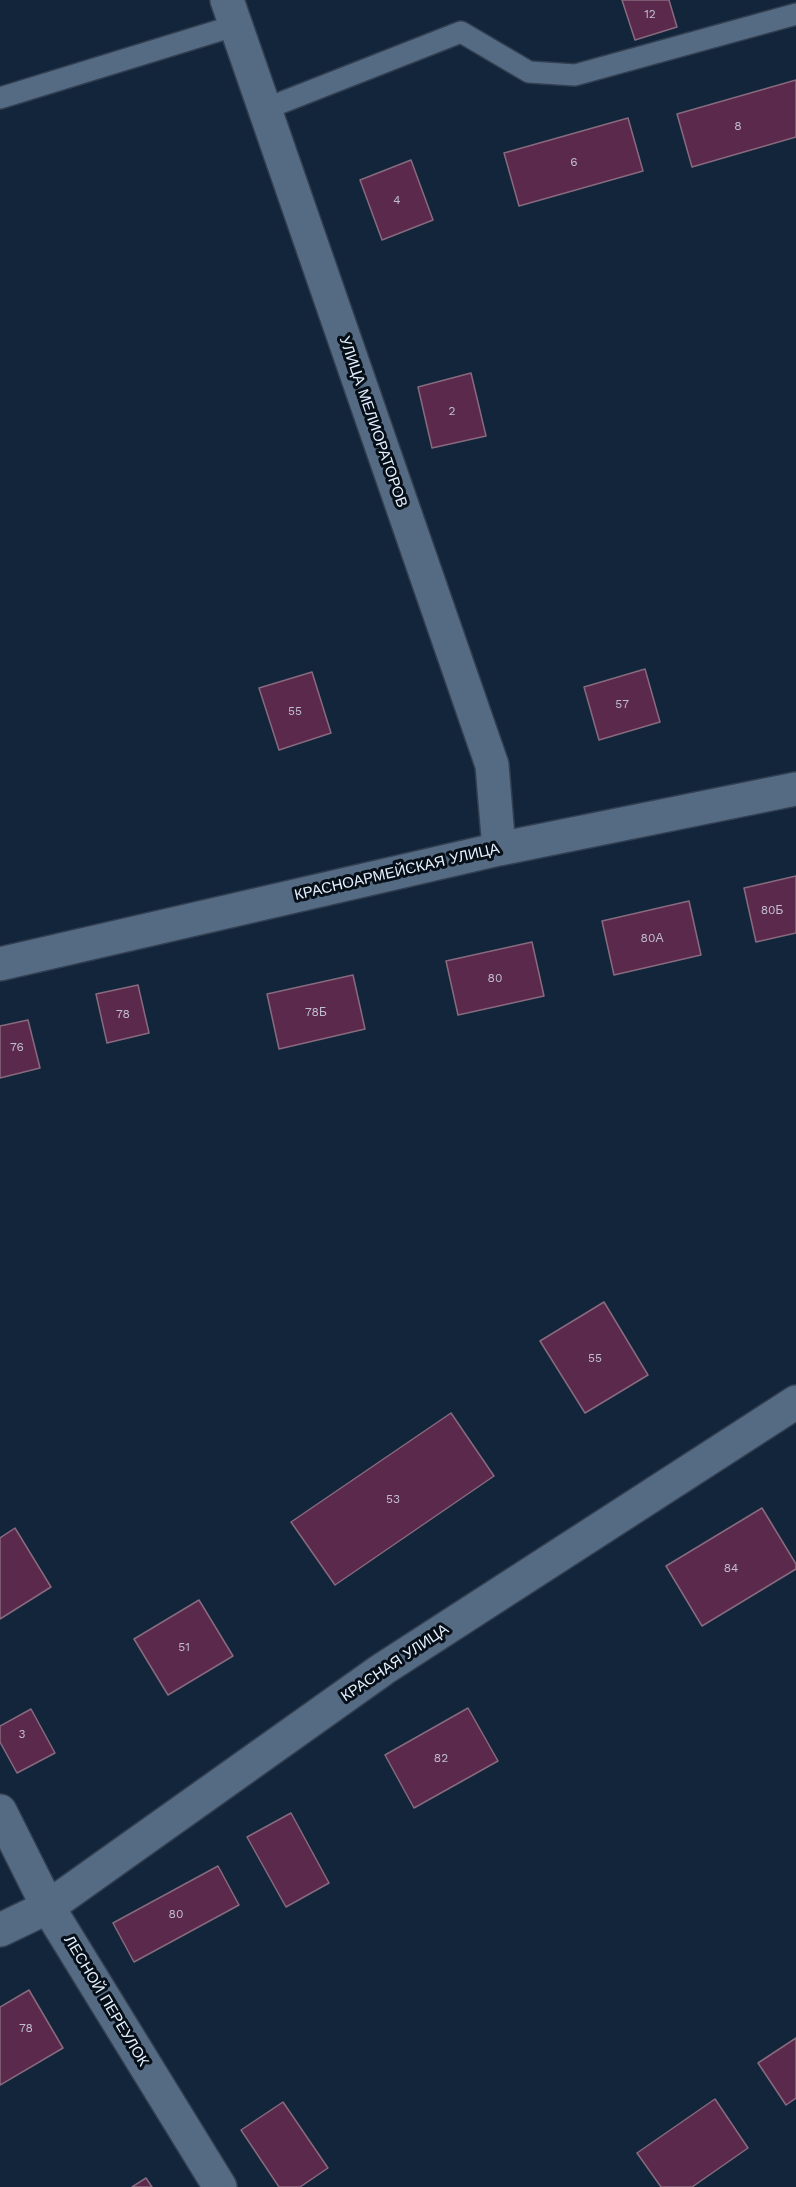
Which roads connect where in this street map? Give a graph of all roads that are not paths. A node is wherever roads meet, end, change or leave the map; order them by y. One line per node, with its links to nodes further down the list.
1 (232, 12): 3 (lane); 4 (street, УЛИЦА МЕЛИОРАТОРОВ)
2 (796, 14): 4 (lane)
3 (0, 98)
4 (265, 109): 6 (street, УЛИЦА МЕЛИОРАТОРОВ)
5 (796, 789): 6 (street, КРАСНОАРМЕЙСКАЯ УЛИЦА)
6 (499, 849): 7 (street, КРАСНОАРМЕЙСКАЯ УЛИЦА)
7 (0, 964)
8 (796, 1402): 10 (street, КРАСНАЯ УЛИЦА)
9 (0, 1810): 10 (street, ЛЕСНОЙ ПЕРЕУЛОК)
10 (48, 1907): 11 (street, КРАСНАЯ УЛИЦА); 12 (street, ЛЕСНОЙ ПЕРЕУЛОК)
11 (0, 1930)
12 (220, 2187)

